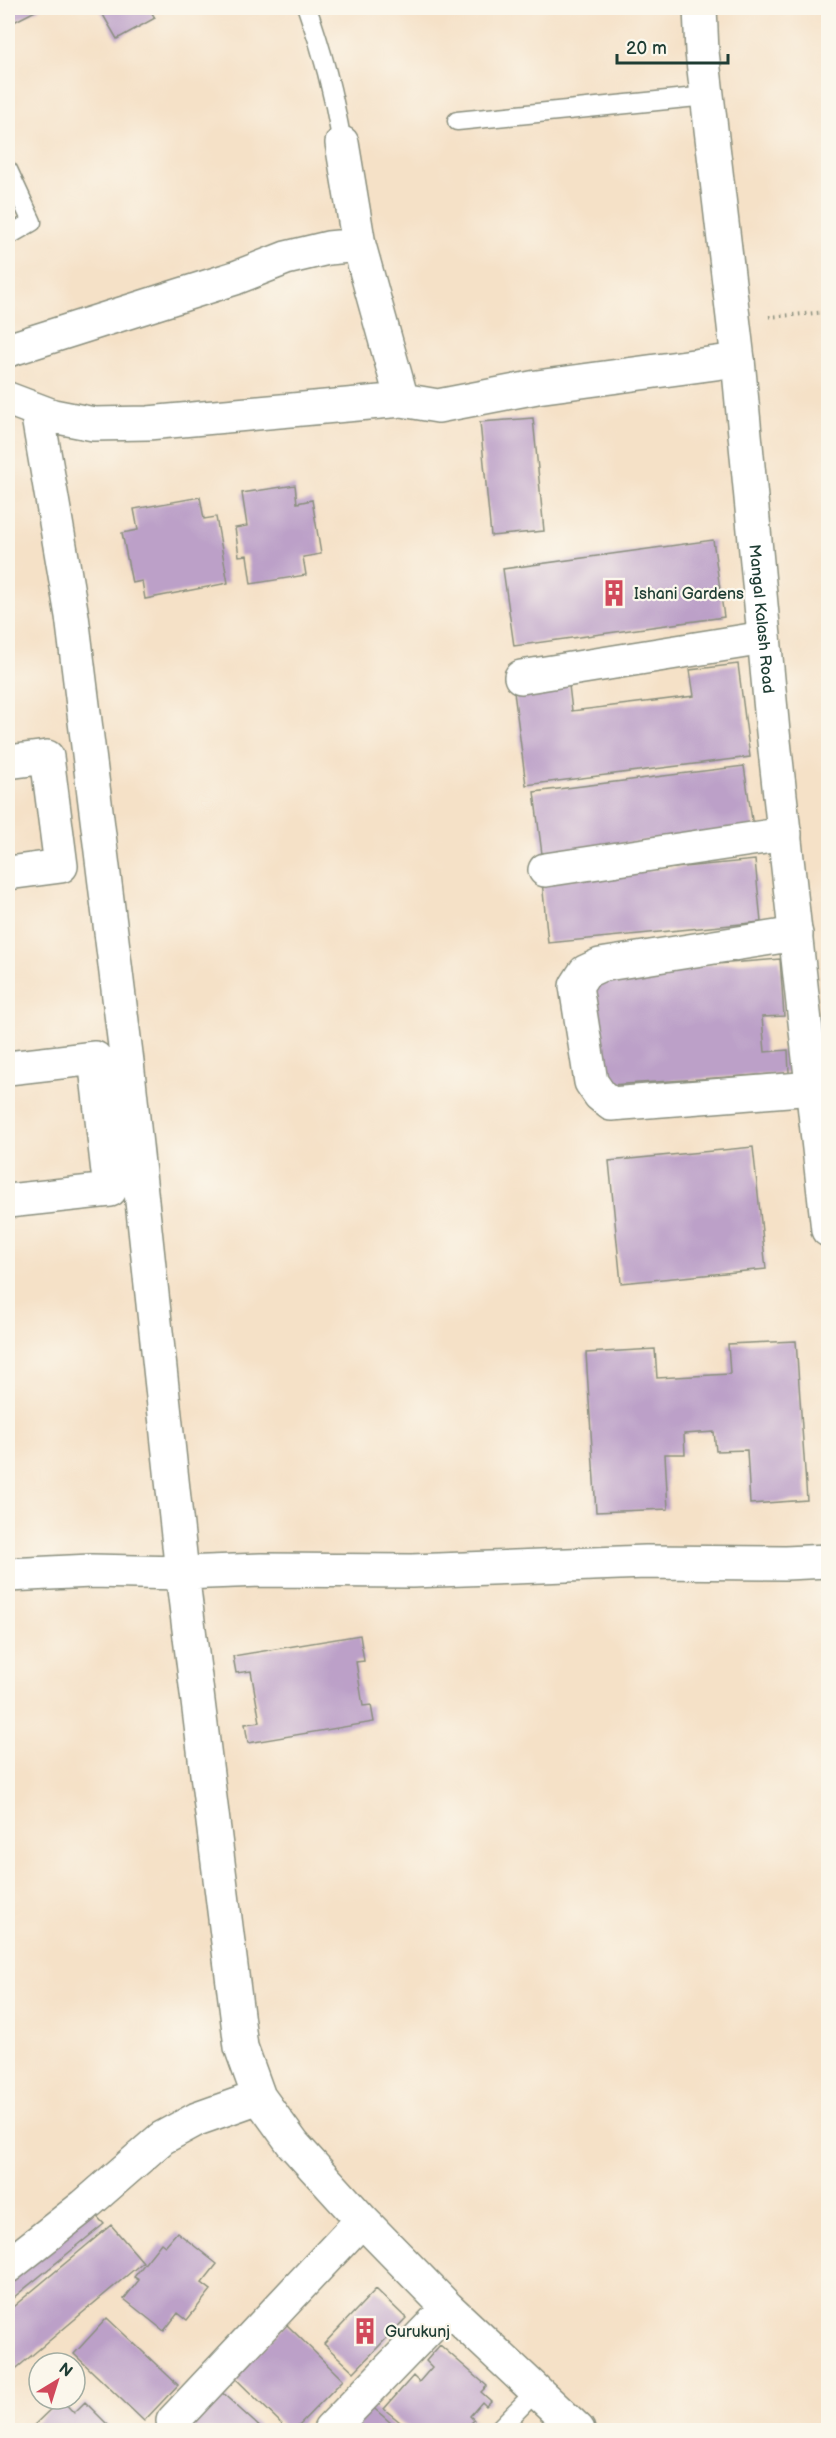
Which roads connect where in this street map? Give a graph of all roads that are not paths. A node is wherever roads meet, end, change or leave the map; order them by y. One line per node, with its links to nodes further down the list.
1 (307, 8): 5 (lane)
2 (700, 8): 3 (street, Mangal Kalash Road)
3 (707, 96): 4 (lane); 10 (street, Mangal Kalash Road)
4 (457, 121)
5 (342, 143): 8 (street)
6 (8, 170): 7 (lane)
7 (8, 236)
8 (358, 245): 9 (street); 11 (street)
9 (8, 350)
10 (738, 360): 11 (street); 13 (street, Mangal Kalash Road)
11 (402, 400): 12 (street)
12 (22, 405): 15 (street)
13 (764, 638): 14 (street); 18 (street, Mangal Kalash Road)
14 (521, 677)
15 (90, 761): 17 (street); 22 (street)
16 (8, 762): 17 (street)
17 (48, 766): 20 (street)
18 (785, 834): 19 (street); 21 (street, Mangal Kalash Road)
19 (545, 870)
20 (8, 873)
21 (796, 934): 24 (street, Mangal Kalash Road); 24 (street)
22 (111, 1066): 23 (street); 25 (street)
23 (8, 1068)
24 (813, 1088): 27 (street, Mangal Kalash Road)
25 (124, 1177): 26 (street); 29 (street)
26 (8, 1201)
27 (828, 1230)
28 (828, 1561): 29 (street)
29 (183, 1573): 30 (street); 31 (street)
30 (8, 1575)
31 (259, 2097): 32 (street); 33 (street)
32 (362, 2220): 34 (street); 36 (street)
33 (8, 2266)
34 (448, 2308): 35 (street); 37 (street)
35 (536, 2391): 38 (lane); 39 (street)
36 (173, 2421)
37 (330, 2430)
38 (498, 2430)
39 (578, 2430)

